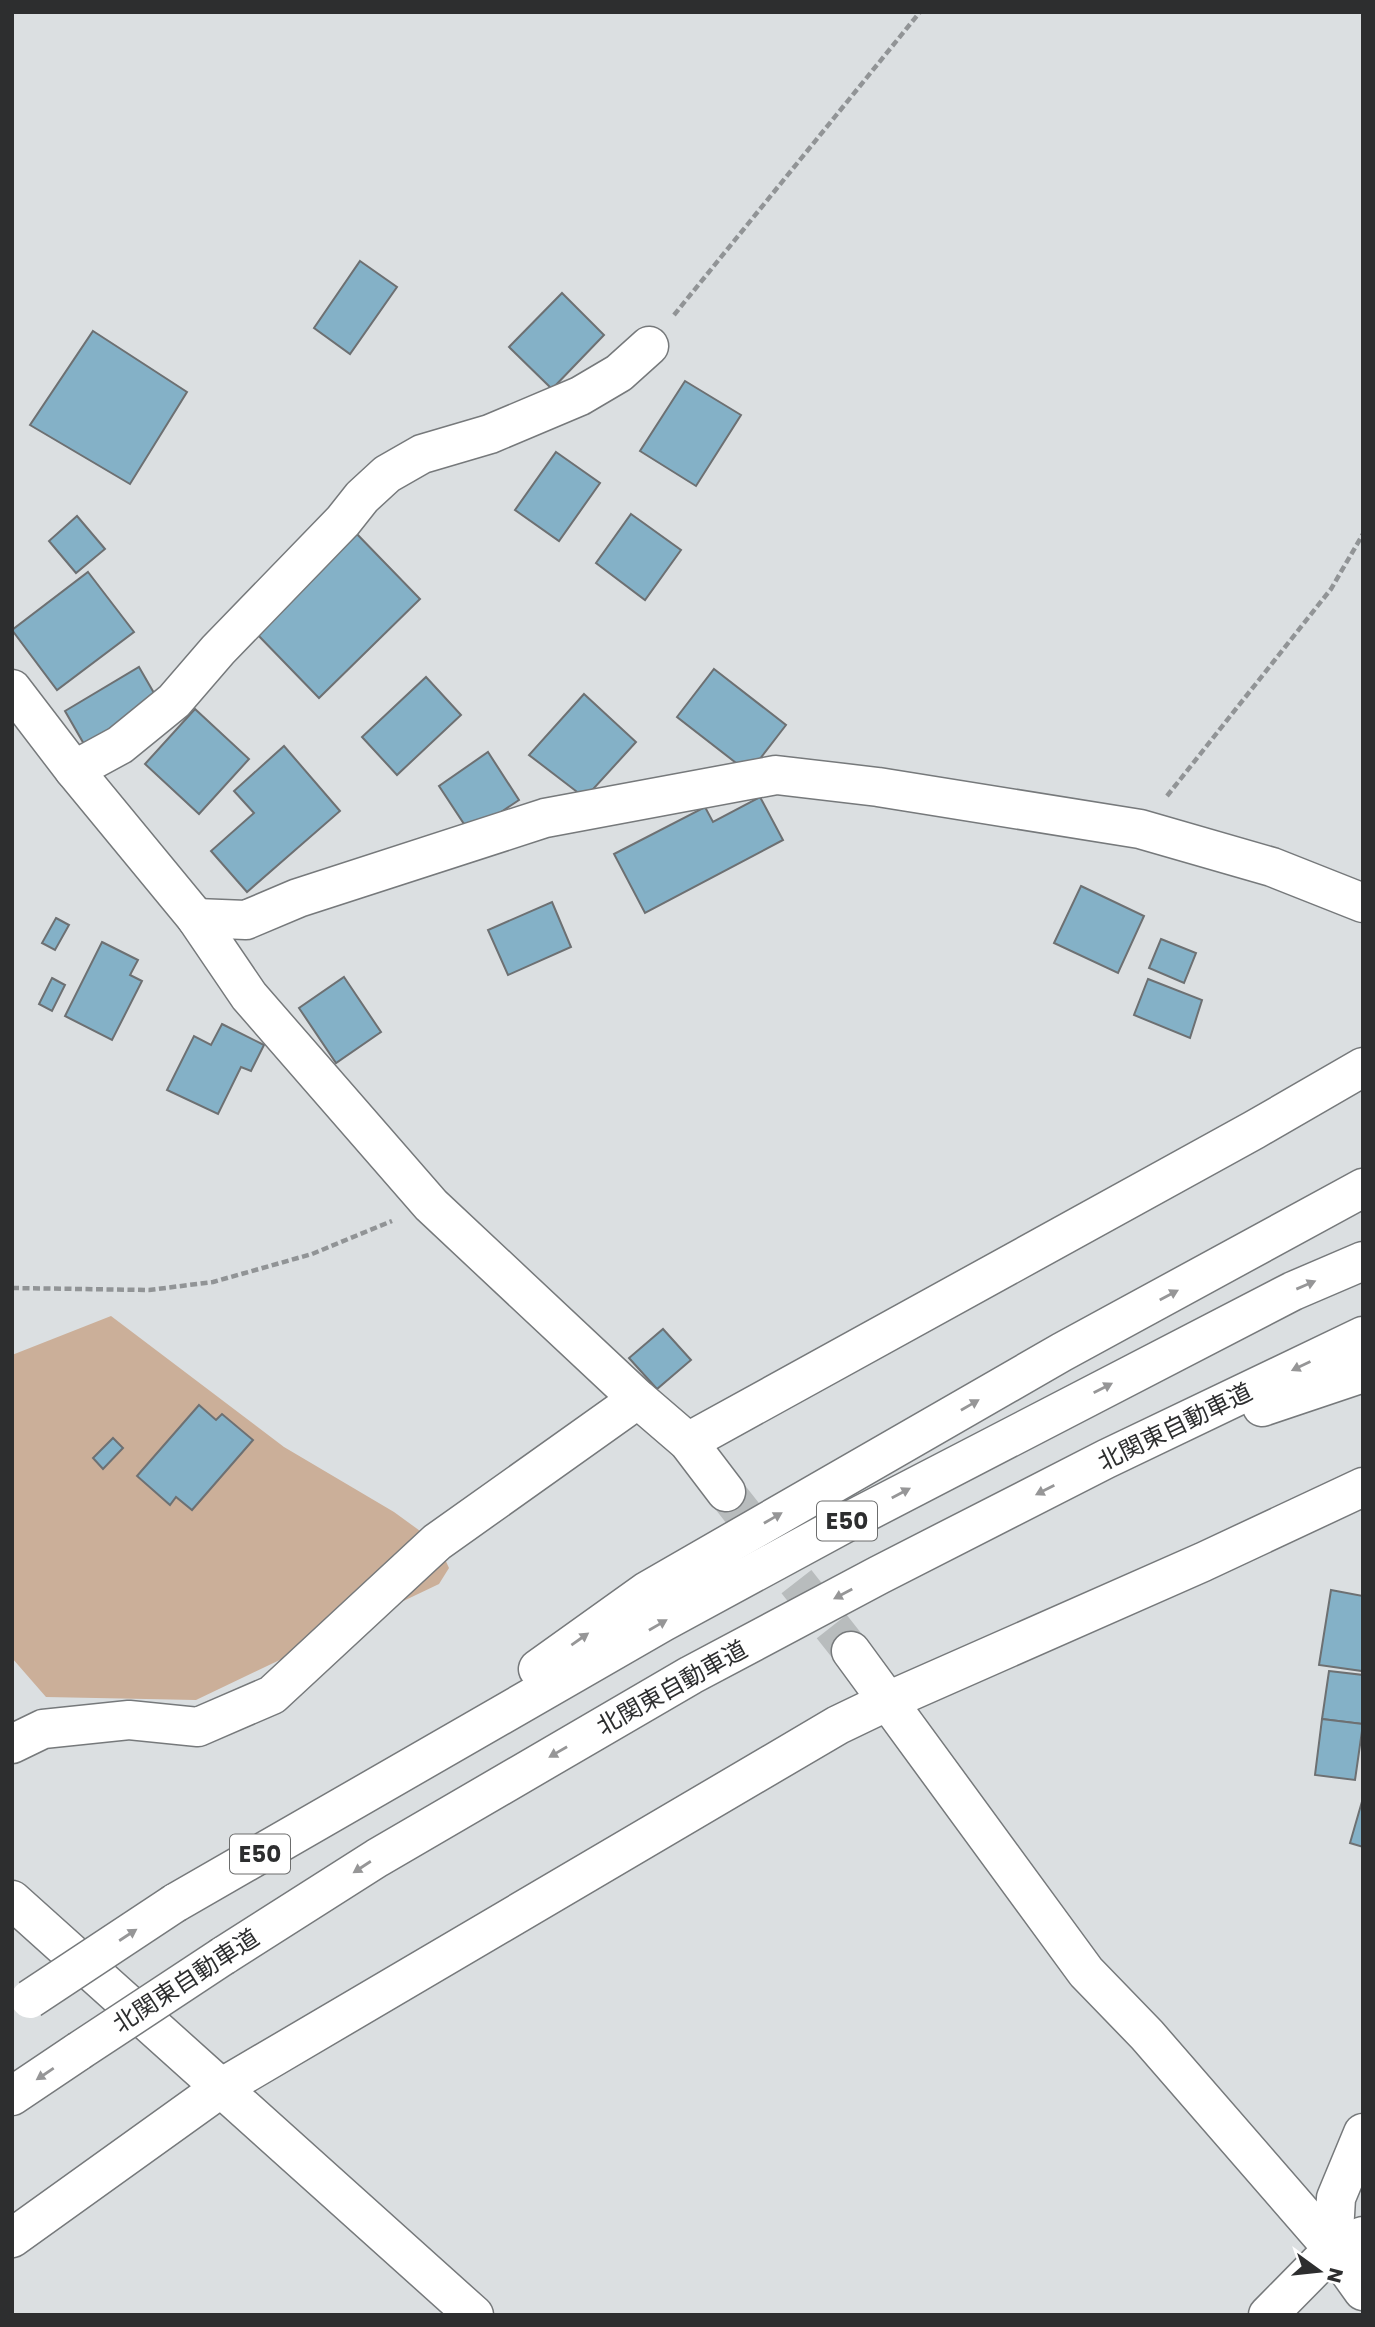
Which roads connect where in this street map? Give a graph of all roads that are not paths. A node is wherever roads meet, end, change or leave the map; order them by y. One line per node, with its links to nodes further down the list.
1 (649, 346): 3 (main road)
2 (18, 707): 3 (main road)
3 (74, 770): 5 (main road)
4 (1363, 903): 5 (main road)
5 (197, 918): 11 (main road)
6 (1363, 1067): 12 (main road)
7 (1363, 1188): 19 (main road, one-way to 7)
8 (1363, 1261): 19 (main road, E50, one-way to 8)
9 (1363, 1336): 13 (main road, 北関東自動車道 / E50, one-way to 13)
10 (1363, 1373): 13 (main road)
11 (638, 1399): 12 (main road); 18 (main road)
12 (688, 1442): 15 (main road)
13 (1106, 1460): 23 (main road, 北関東自動車道 / E50, one-way to 23, bridge)
14 (1363, 1487): 17 (main road)
15 (726, 1492)
16 (851, 1651): 17 (main road)
17 (888, 1701): 22 (main road); 26 (main road)
18 (12, 1744)
19 (345, 1806): 21 (main road, E50, one-way to 19, bridge)
20 (12, 1900): 22 (main road)
21 (21, 2005)
22 (221, 2088): 25 (main road); 28 (main road)
23 (12, 2096)
24 (1363, 2133): 26 (main road)
25 (12, 2238)
26 (1348, 2243): 27 (main road); 29 (main road)
27 (1363, 2291)
28 (474, 2315)
29 (1268, 2315)

